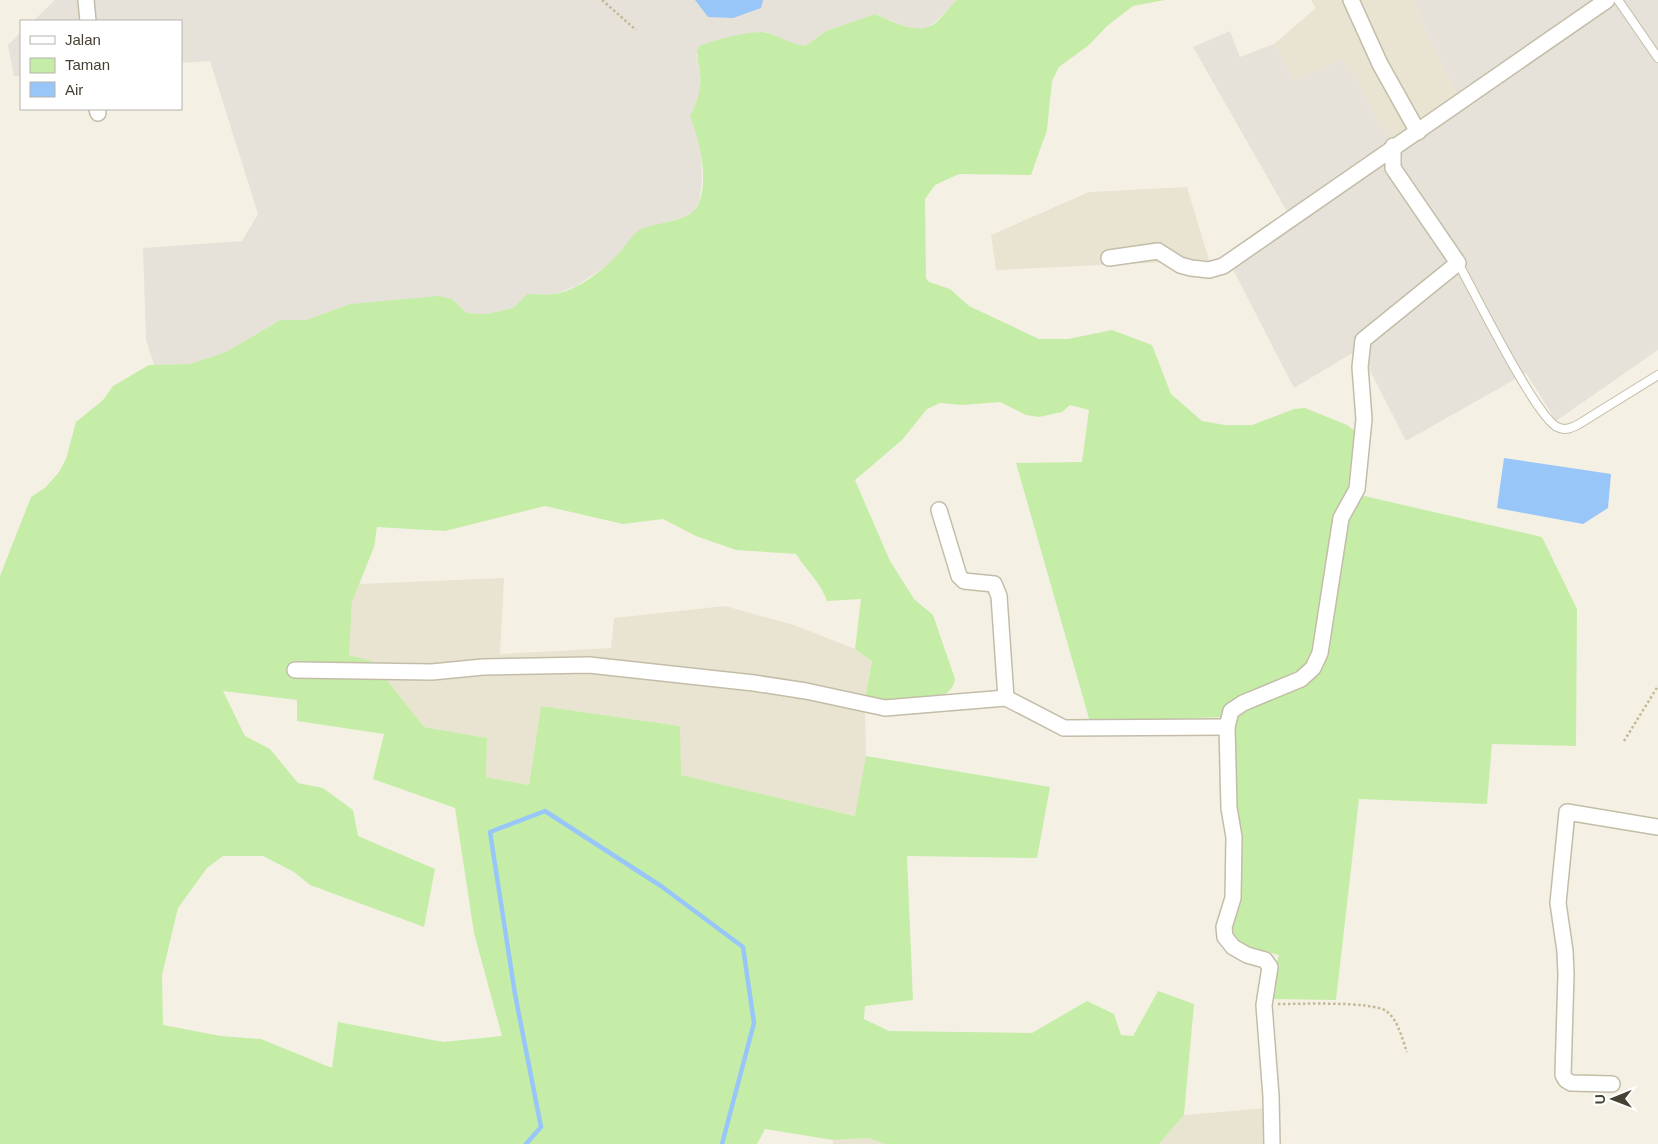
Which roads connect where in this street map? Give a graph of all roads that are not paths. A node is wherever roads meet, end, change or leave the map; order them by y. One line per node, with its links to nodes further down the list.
1 (86, 0): 5 (street)
2 (1351, 0): 7 (street)
3 (1607, 0): 7 (street)
4 (1618, 0): 6 (lane)
5 (88, 20)
6 (1658, 58)
7 (1418, 132): 8 (street)
8 (1393, 146): 9 (street); 10 (street)
9 (1109, 258)
10 (1458, 263): 11 (lane); 15 (street)
11 (1658, 375)
12 (939, 510): 14 (street)
13 (295, 670): 14 (street)
14 (1006, 698): 15 (street)
15 (1227, 727): 18 (street)
16 (1658, 827): 17 (street)
17 (1612, 1084)
18 (1272, 1144)

